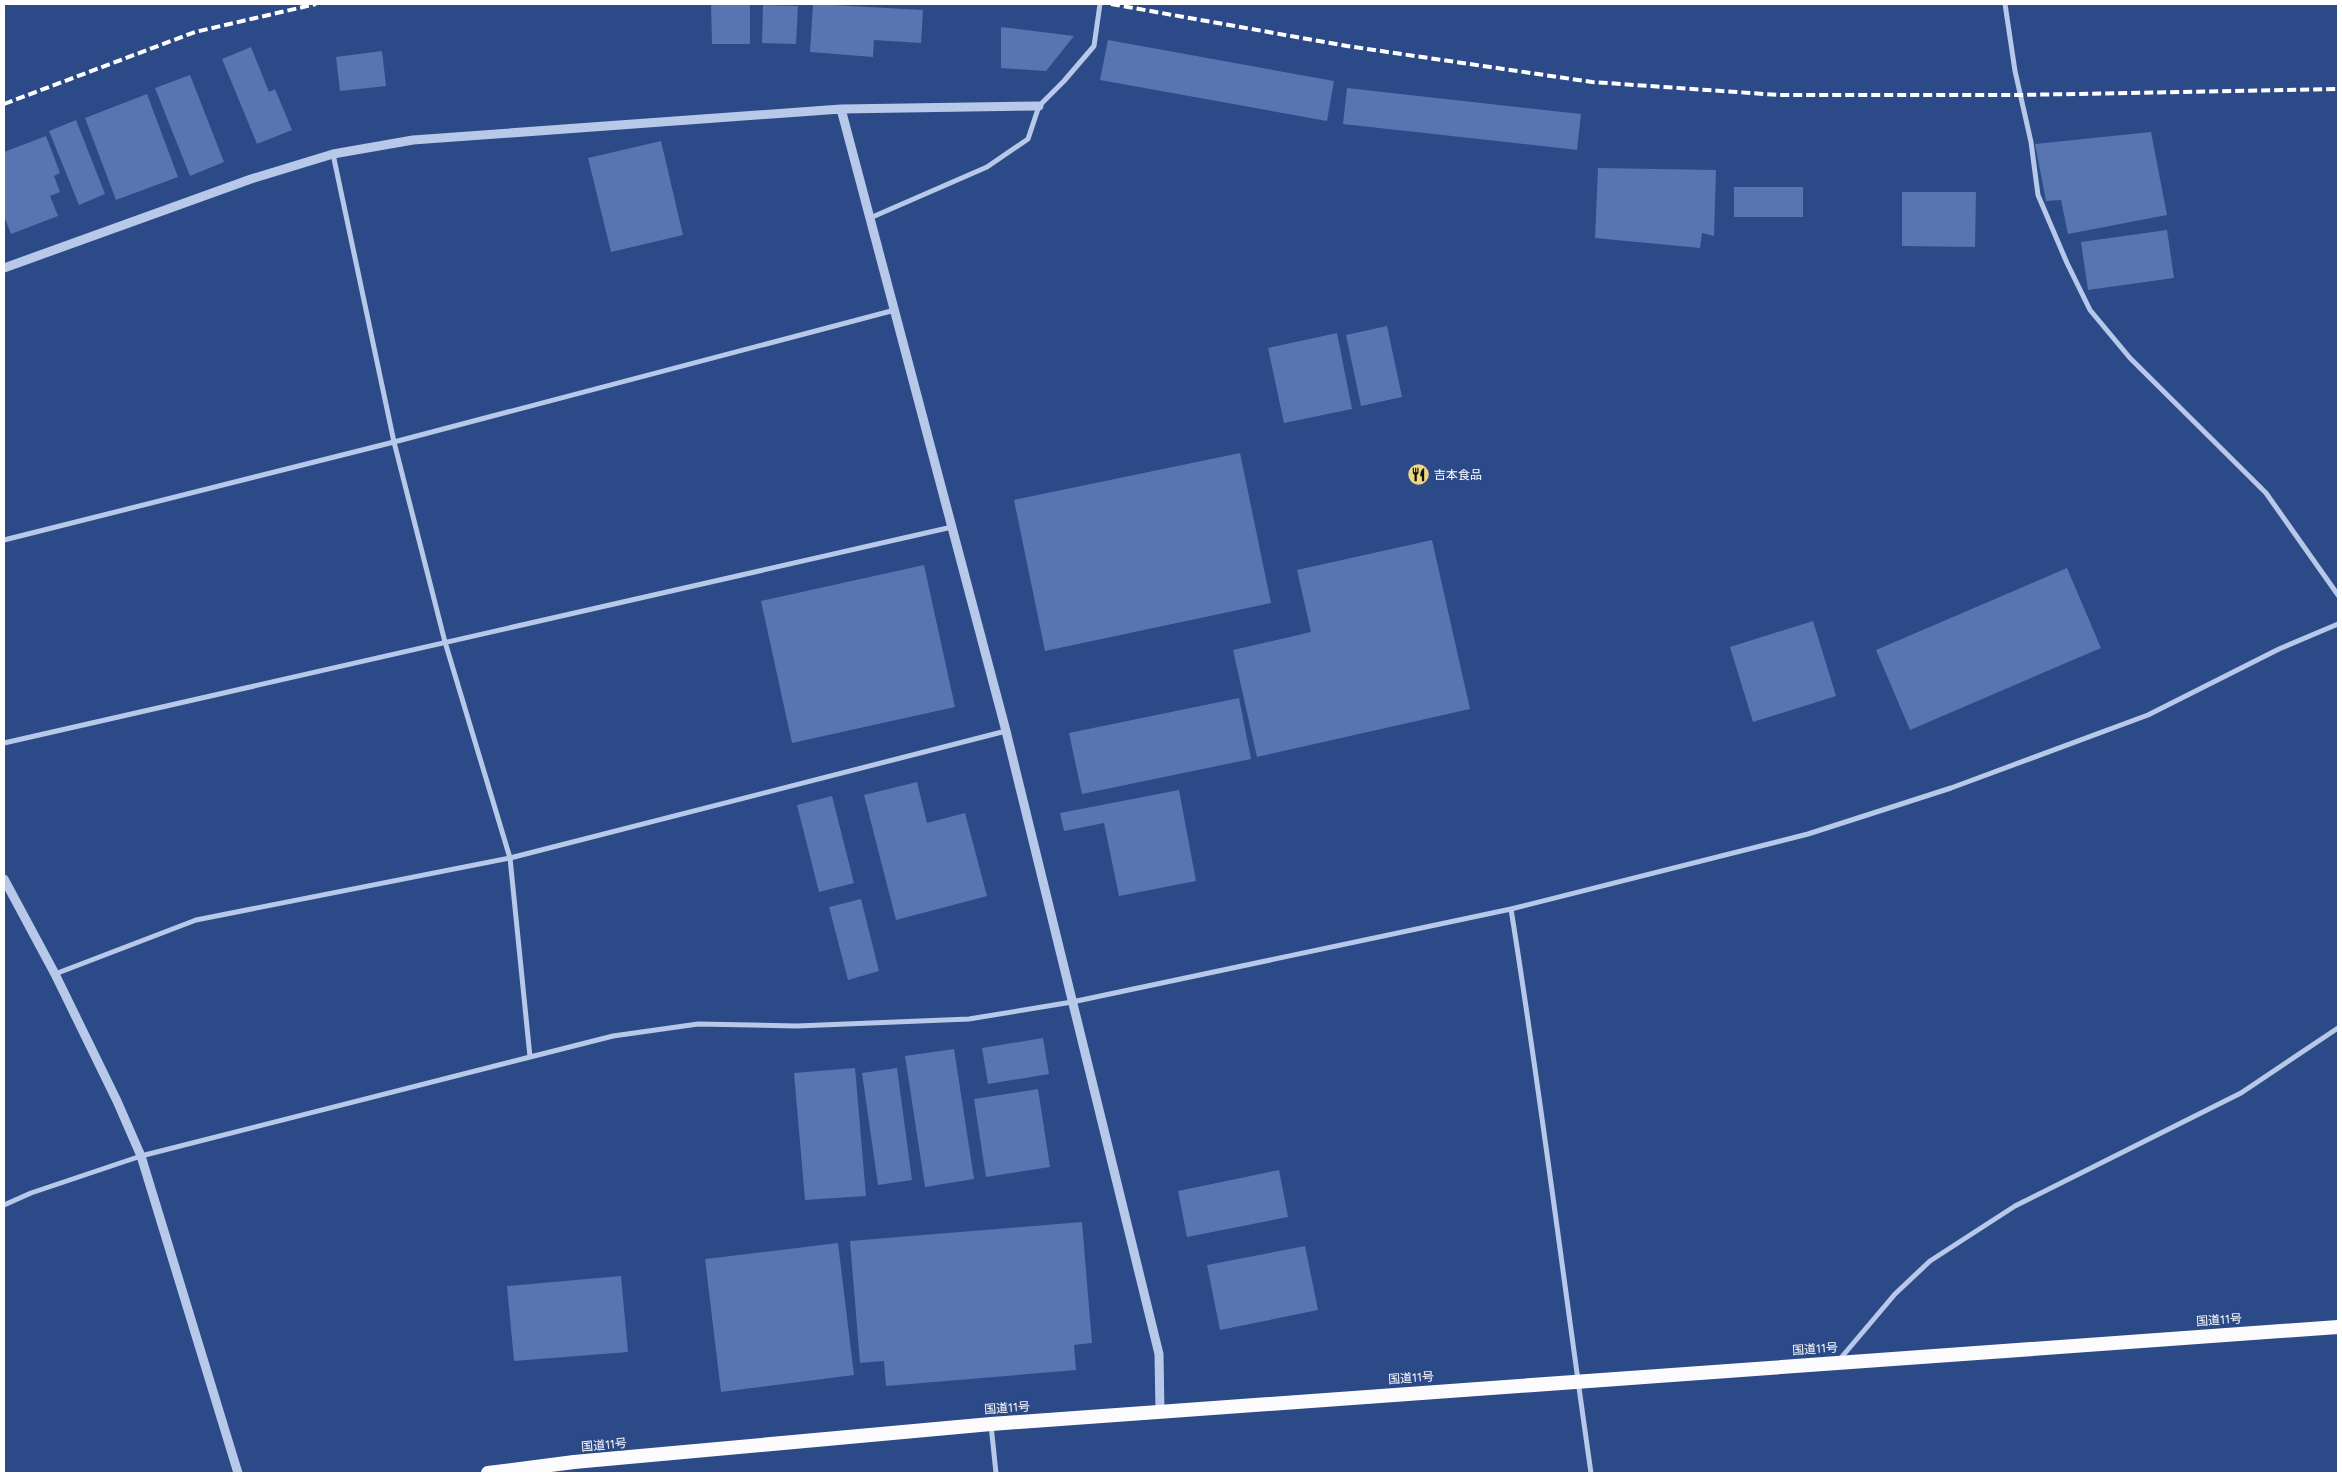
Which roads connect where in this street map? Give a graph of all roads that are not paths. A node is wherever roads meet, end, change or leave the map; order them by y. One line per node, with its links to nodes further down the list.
1 (1100, 4): 3 (street)
2 (2004, 4): 12 (street)
3 (1039, 106): 4 (street); 6 (street)
4 (841, 110): 5 (street); 6 (street)
5 (333, 154): 7 (street); 9 (street)
6 (870, 218): 8 (street)
7 (4, 268)
8 (896, 310): 9 (street); 10 (street)
9 (394, 442): 11 (street); 14 (street)
10 (952, 527): 14 (street); 15 (street)
11 (4, 540)
12 (2338, 595)
13 (2338, 624): 19 (street)
14 (445, 642): 16 (street); 17 (street)
15 (1006, 731): 17 (street); 21 (street)
16 (4, 743)
17 (510, 858): 20 (street); 23 (street)
18 (4, 879): 20 (street)
19 (1511, 909): 21 (street); 28 (street)
20 (55, 974): 24 (street)
21 (1072, 1002): 23 (street); 29 (street)
22 (2338, 1028): 27 (street)
23 (530, 1057): 24 (street)
24 (141, 1156): 25 (street); 31 (street)
25 (4, 1204)
26 (2338, 1327): 27 (highway, 国道11号)
27 (1837, 1362): 28 (highway, 国道11号)
28 (1578, 1381): 29 (highway, 国道11号); 34 (street)
29 (1160, 1412): 30 (highway, 国道11号)
30 (991, 1424): 32 (highway, 国道11号); 33 (street)
31 (238, 1473)
32 (488, 1473)
33 (996, 1473)
34 (1591, 1473)

